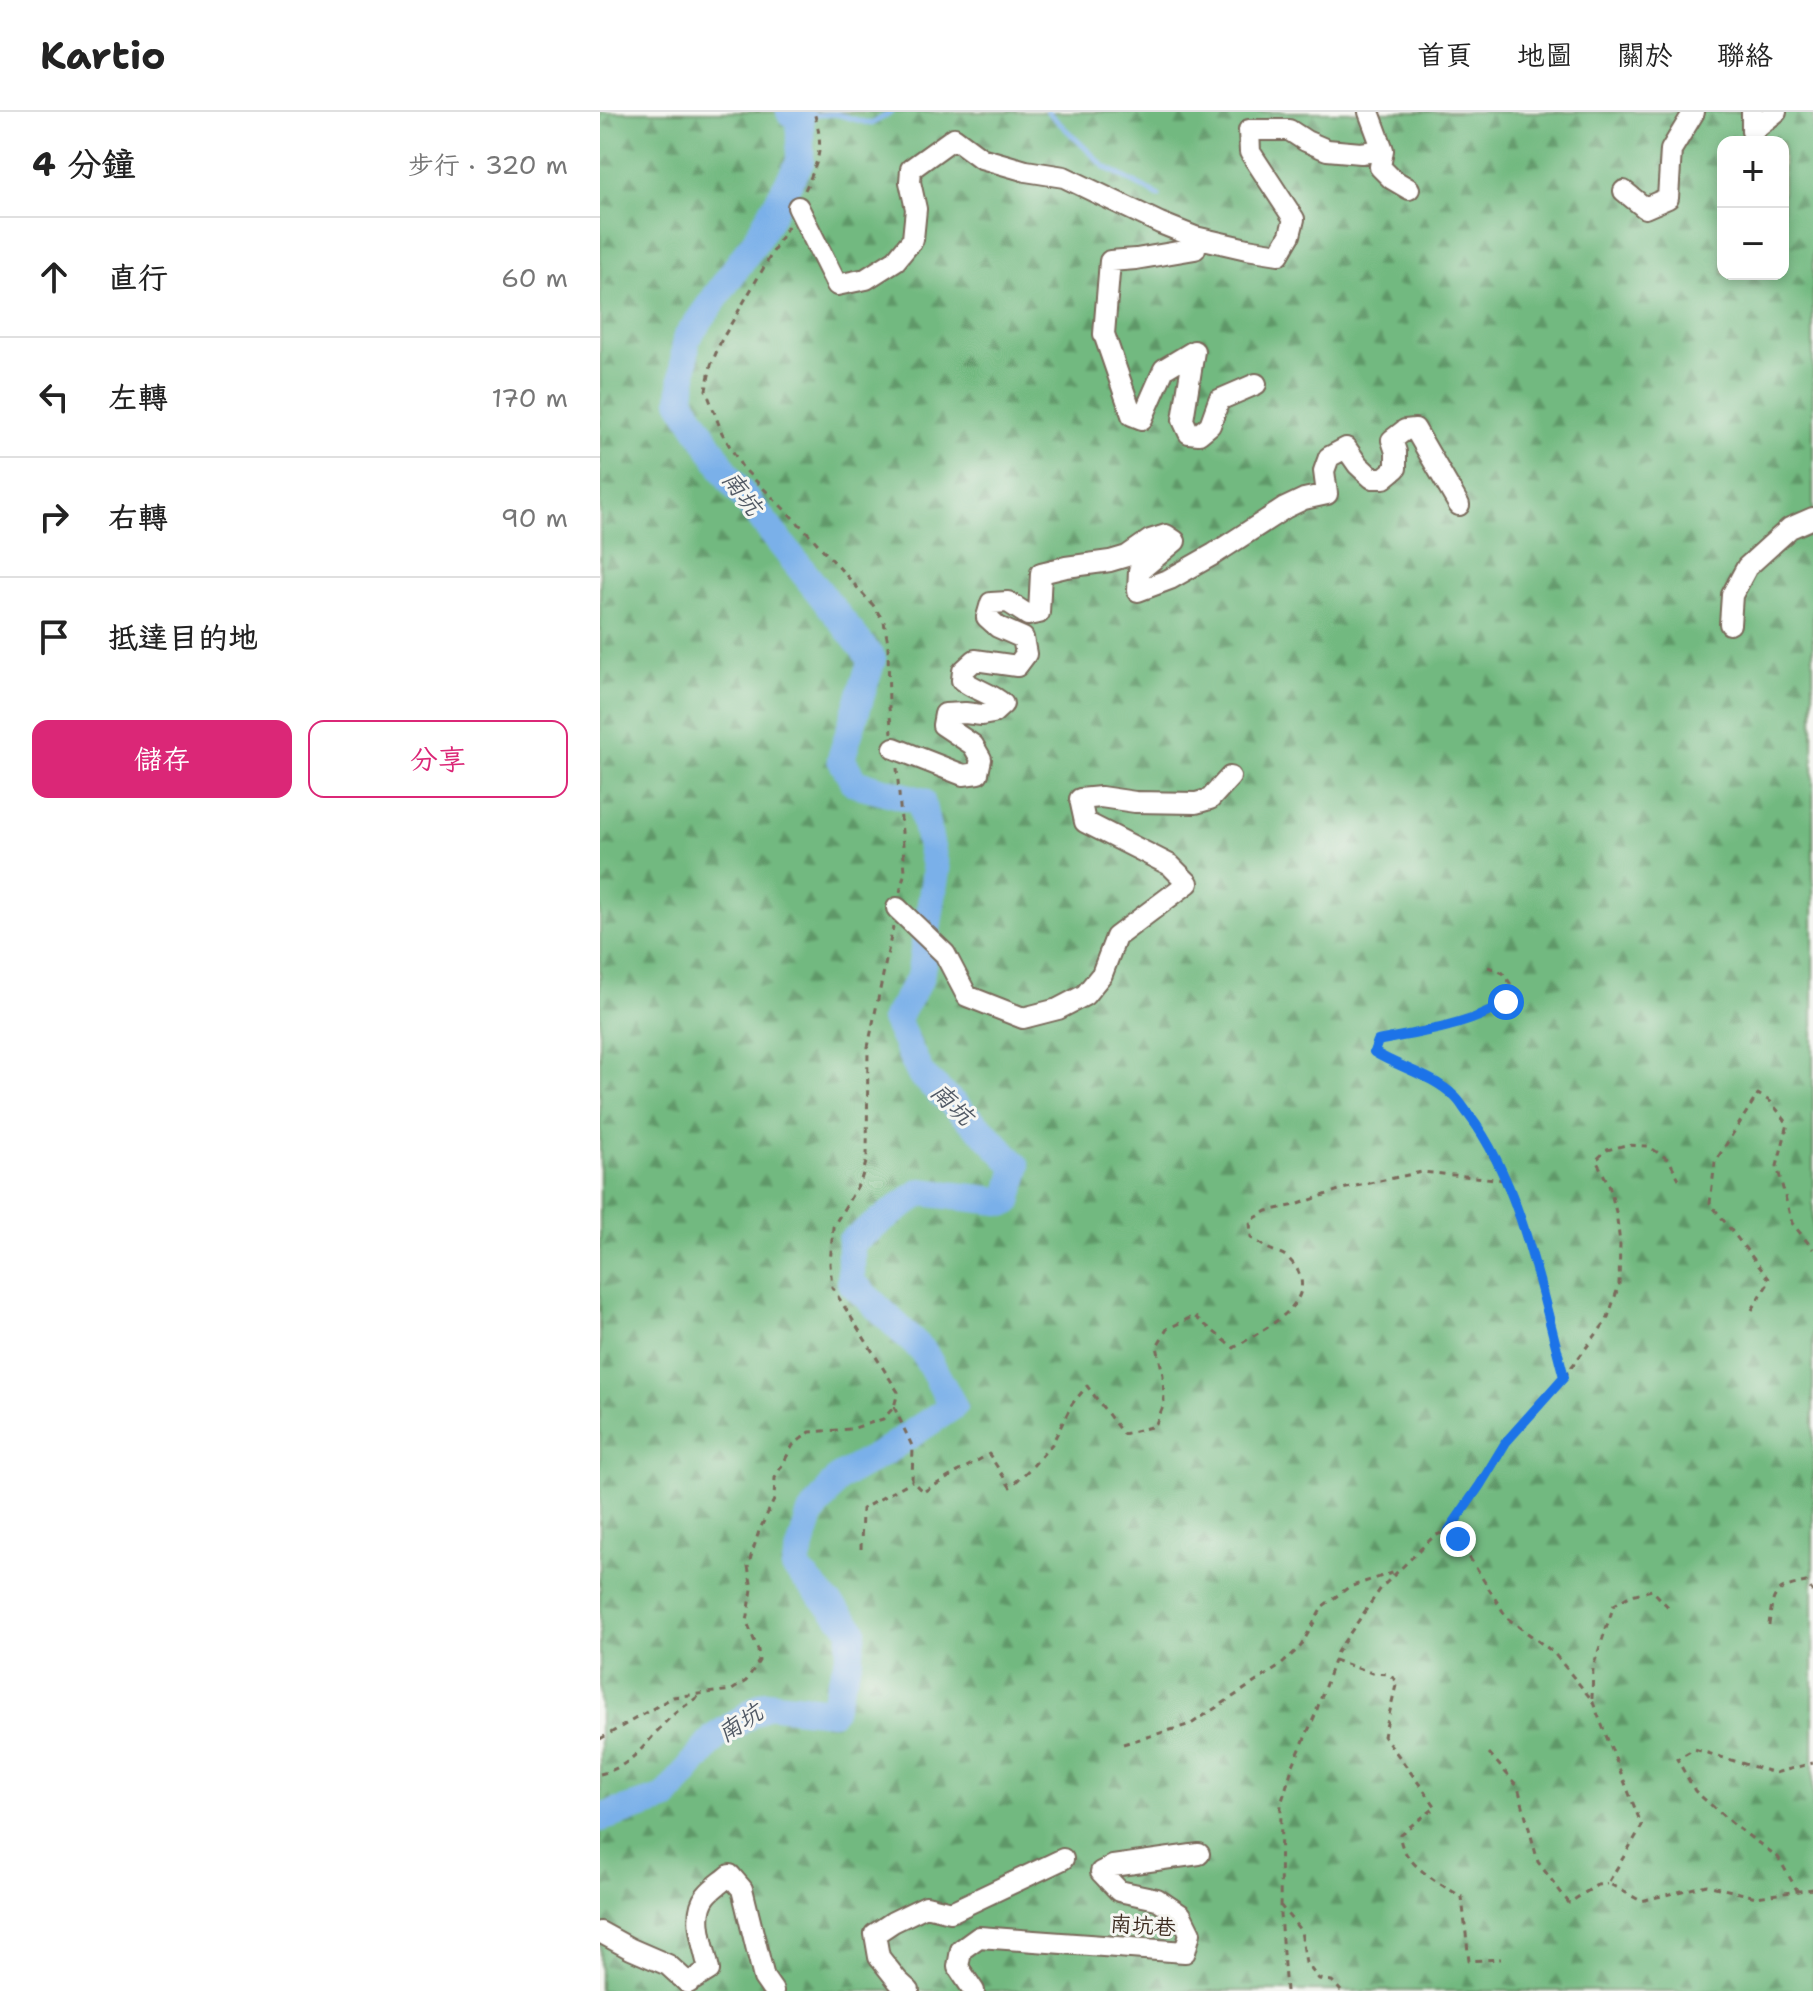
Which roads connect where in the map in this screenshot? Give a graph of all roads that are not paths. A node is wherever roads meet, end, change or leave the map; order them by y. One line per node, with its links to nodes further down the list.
1 (1369, 112): 5 (lane)
2 (1694, 112): 7 (lane)
3 (1752, 112): 4 (lane)
4 (1776, 112)
5 (1383, 150): 6 (lane); 9 (lane)
6 (1409, 189)
7 (1624, 191)
8 (798, 207): 9 (lane)
9 (1195, 237): 10 (lane)
10 (1256, 384)
11 (1459, 505): 14 (lane)
12 (1813, 518): 13 (lane)
13 (1730, 624)
14 (894, 748)
15 (1230, 777): 16 (lane)
16 (897, 908)
17 (1199, 1854): 22 (lane, 南坑巷)
18 (1063, 1859): 21 (lane)
19 (600, 1932): 20 (lane)
20 (773, 1991)
21 (909, 1991)
22 (974, 1991)

